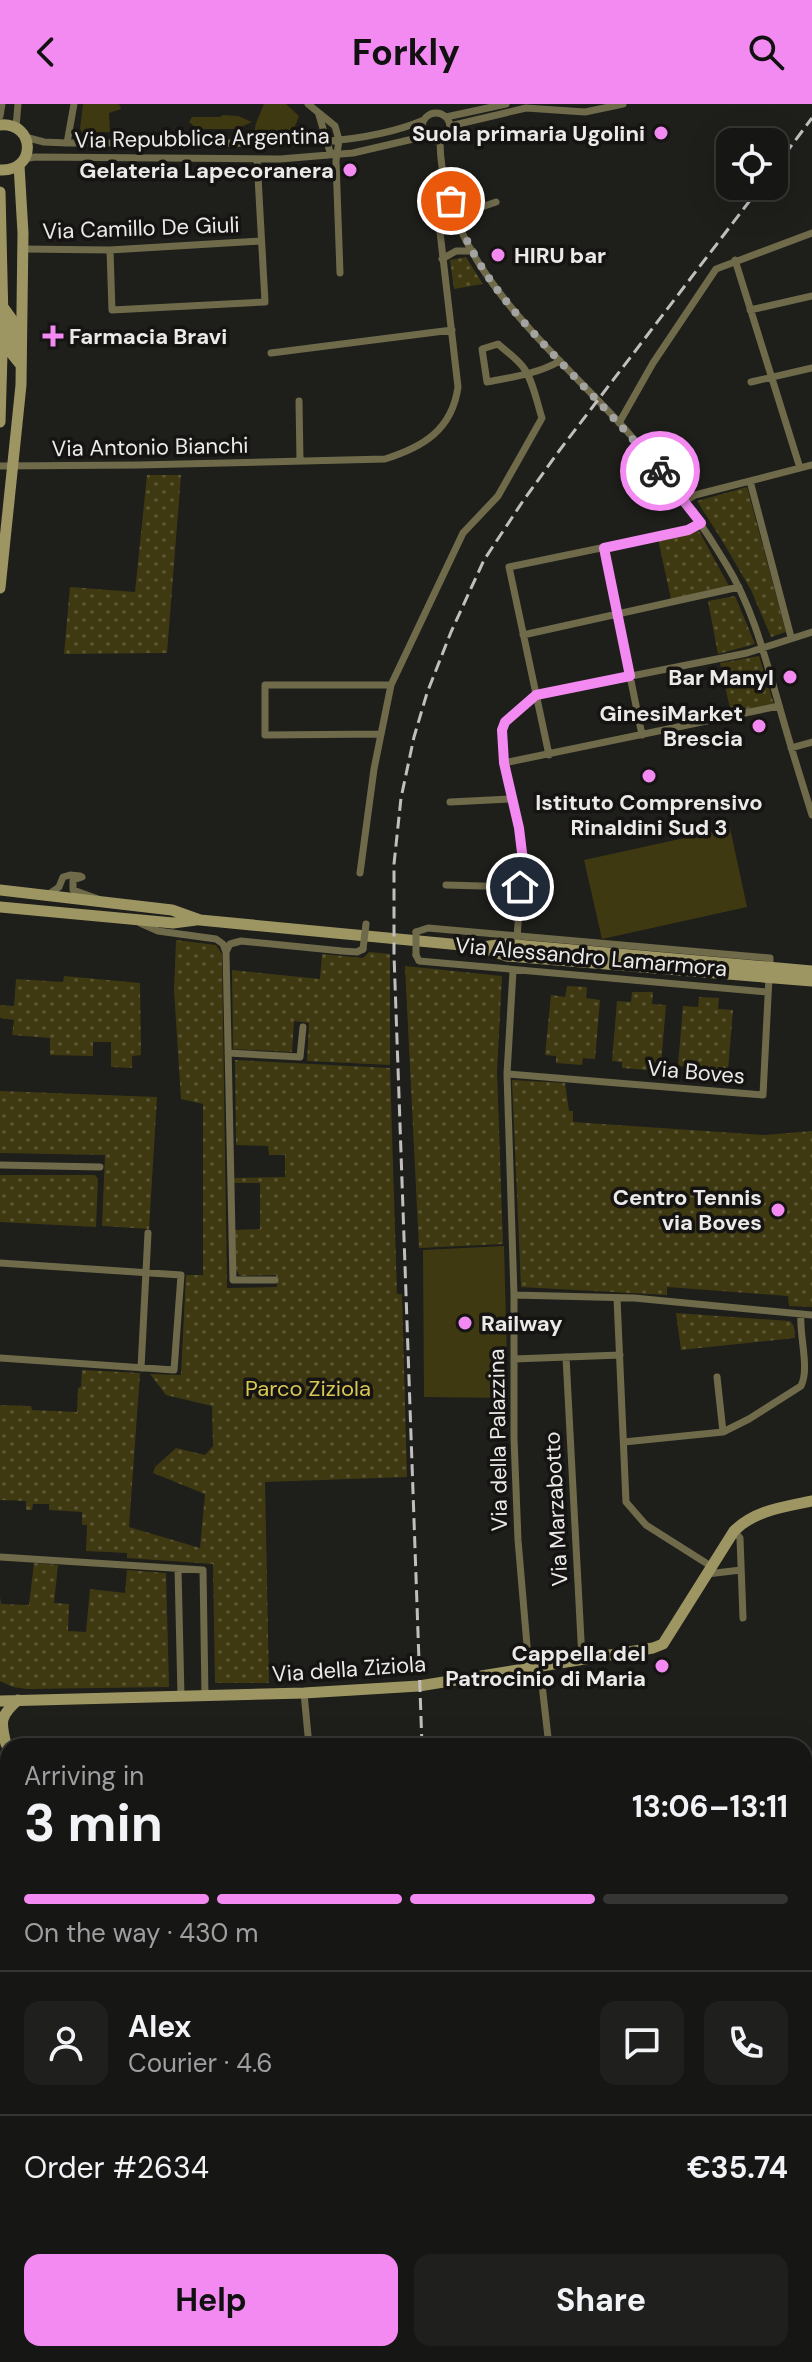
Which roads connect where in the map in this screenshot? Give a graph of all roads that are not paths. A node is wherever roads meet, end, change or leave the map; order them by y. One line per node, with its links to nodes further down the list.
1 (2, 104): 11 (street)
2 (18, 104): 15 (street)
3 (74, 104): 20 (street)
4 (308, 104): 9 (street)
5 (438, 104): 10 (street)
6 (506, 104): 10 (street, Via Repubblica Argentina)
7 (623, 104): 8 (street)
8 (541, 106): 14 (street)
9 (318, 113): 17 (street); 18 (street)
10 (442, 115): 12 (street, Via Repubblica Argentina); 14 (street)
11 (0, 116)
12 (424, 120): 16 (street); 17 (street, Via Repubblica Argentina)
13 (0, 125): 15 (street)
14 (450, 126): 19 (street)
15 (21, 132): 20 (street, Via Repubblica Argentina); 23 (street)
16 (426, 136): 19 (street); 21 (street, Via Repubblica Argentina)
17 (339, 140): 18 (street, Via Repubblica Argentina); 21 (street)
18 (326, 141): 20 (street, Via Repubblica Argentina); 21 (street)
19 (440, 141): 26 (street)
20 (67, 143)
21 (336, 155): 22 (street, Via Repubblica Argentina); 37 (street)
22 (257, 159): 23 (street, Via Repubblica Argentina); 30 (street)
23 (22, 162): 24 (street); 31 (street)
24 (0, 170)
25 (0, 192): 36 (street)
26 (451, 201): 28 (street); 34 (street, Via Antonio Bianchi)
27 (496, 202): 28 (street)
28 (456, 216): 33 (street)
29 (812, 233): 35 (street)
30 (260, 241): 32 (street, Via Camillo De Giuli); 32 (street)
31 (23, 249): 32 (street, Via Camillo De Giuli); 44 (street)
32 (110, 250)
33 (473, 251): 34 (street); 43 (street)
34 (442, 259): 41 (street, Via Antonio Bianchi)
35 (735, 260): 40 (street); 53 (street)
36 (1, 269): 39 (street)
37 (340, 273)
38 (812, 296): 40 (street)
39 (3, 307): 44 (street); 47 (street)
40 (750, 310): 48 (street)
41 (452, 330): 42 (street); 54 (street, Via Antonio Bianchi)
42 (271, 353)
43 (560, 361): 46 (street); 53 (street)
44 (20, 364): 47 (street)
45 (812, 368): 48 (street)
46 (527, 375): 46 (street); 71 (street)
47 (11, 378): 50 (street); 50 (street); 57 (street)
48 (770, 378): 49 (street); 58 (street)
49 (751, 382)
50 (1, 389): 52 (street)
51 (299, 401): 54 (street)
52 (0, 422)
53 (619, 423): 60 (street)
54 (300, 461): 57 (street, Via Antonio Bianchi)
55 (812, 465): 58 (street)
56 (0, 466): 57 (street, Via Antonio Bianchi)
57 (14, 467): 64 (street)
58 (800, 468): 59 (street)
59 (750, 481): 60 (street); 68 (street)
60 (685, 501): 61 (street)
61 (701, 523): 62 (street); 63 (street)
62 (604, 548): 65 (street); 67 (street)
63 (739, 587): 65 (street); 69 (street)
64 (0, 588)
65 (618, 615): 67 (street); 70 (street)
66 (812, 632): 68 (street)
67 (523, 635): 72 (street)
68 (791, 637): 69 (street)
69 (763, 648): 70 (street); 73 (street)
70 (630, 676): 72 (street); 75 (street)
71 (391, 685): 74 (street); 74 (street)
72 (536, 695): 78 (street); 79 (street)
73 (779, 706): 75 (street); 77 (street)
74 (381, 734): 83 (street)
75 (642, 735): 78 (street)
76 (812, 742): 77 (street)
77 (791, 748): 82 (street)
78 (549, 755): 79 (street)
79 (504, 763): 80 (street)
80 (512, 799): 81 (street); 85 (street)
81 (450, 802)
82 (812, 815)
83 (360, 873)
84 (446, 885): 85 (street)
85 (520, 887): 93 (street)
86 (0, 890): 87 (street, Via Alessandro Lamarmora)
87 (46, 896): 88 (street, Via Alessandro Lamarmora); 88 (street, Via Alessandro Lamarmora)
88 (102, 901): 91 (street, Via Alessandro Lamarmora)
89 (0, 907): 90 (street, Via Alessandro Lamarmora)
90 (134, 920): 91 (street, Via Alessandro Lamarmora); 94 (street, Via Alessandro Lamarmora)
91 (200, 920): 97 (street, Via Alessandro Lamarmora)
92 (366, 924): 94 (street, bridge)
93 (517, 937): 95 (street, Via Alessandro Lamarmora, bridge); 97 (street, Via Alessandro Lamarmora)
94 (226, 952): 101 (street)
95 (513, 971): 99 (street, Via Alessandro Lamarmora); 102 (street, Via della Palazzina)
96 (812, 971): 97 (street, Via Alessandro Lamarmora)
97 (769, 972): 98 (street, Via Alessandro Lamarmora); 99 (street, Via Boves)
98 (812, 981)
99 (767, 992): 102 (street, Via Boves)
100 (303, 1027): 101 (street)
101 (228, 1053): 108 (street)
102 (507, 1074): 109 (street, Via della Palazzina)
103 (0, 1165): 104 (street)
104 (100, 1167)
105 (148, 1233): 107 (street)
106 (0, 1263): 107 (street)
107 (145, 1273): 117 (street); 117 (street)
108 (275, 1280)
109 (514, 1295): 110 (street); 116 (street, Via della Palazzina)
110 (617, 1298): 111 (street); 113 (street)
111 (801, 1314): 112 (street); 119 (street)
112 (812, 1315)
113 (620, 1355): 114 (street); 120 (street)
114 (566, 1357): 116 (street); 128 (street, Via Marzabotto)
115 (0, 1358): 117 (street)
116 (514, 1359): 129 (street, Via della Palazzina)
117 (141, 1368)
118 (717, 1377): 119 (street)
119 (723, 1432): 120 (street)
120 (624, 1442): 125 (street)
121 (812, 1501): 122 (street, Via della Ziziola)
122 (734, 1531): 125 (street, Via della Ziziola); 126 (street)
123 (0, 1557): 124 (street)
124 (178, 1569): 131 (street); 132 (street)
125 (706, 1569): 126 (street); 128 (street, Via della Ziziola)
126 (741, 1570): 127 (street)
127 (743, 1618)
128 (582, 1659): 129 (street, Via della Ziziola)
129 (534, 1668): 130 (street, Via della Ziziola); 137 (street, Via della Palazzina)
130 (304, 1693): 132 (street, Via della Ziziola); 136 (street)
131 (181, 1696): 132 (street, Via della Ziziola); 133 (street, Via della Ziziola)
132 (205, 1696)
133 (18, 1700): 134 (street, Via della Ziziola); 135 (street)
134 (0, 1701)
135 (4, 1738)
136 (308, 1738)
137 (547, 1738)

